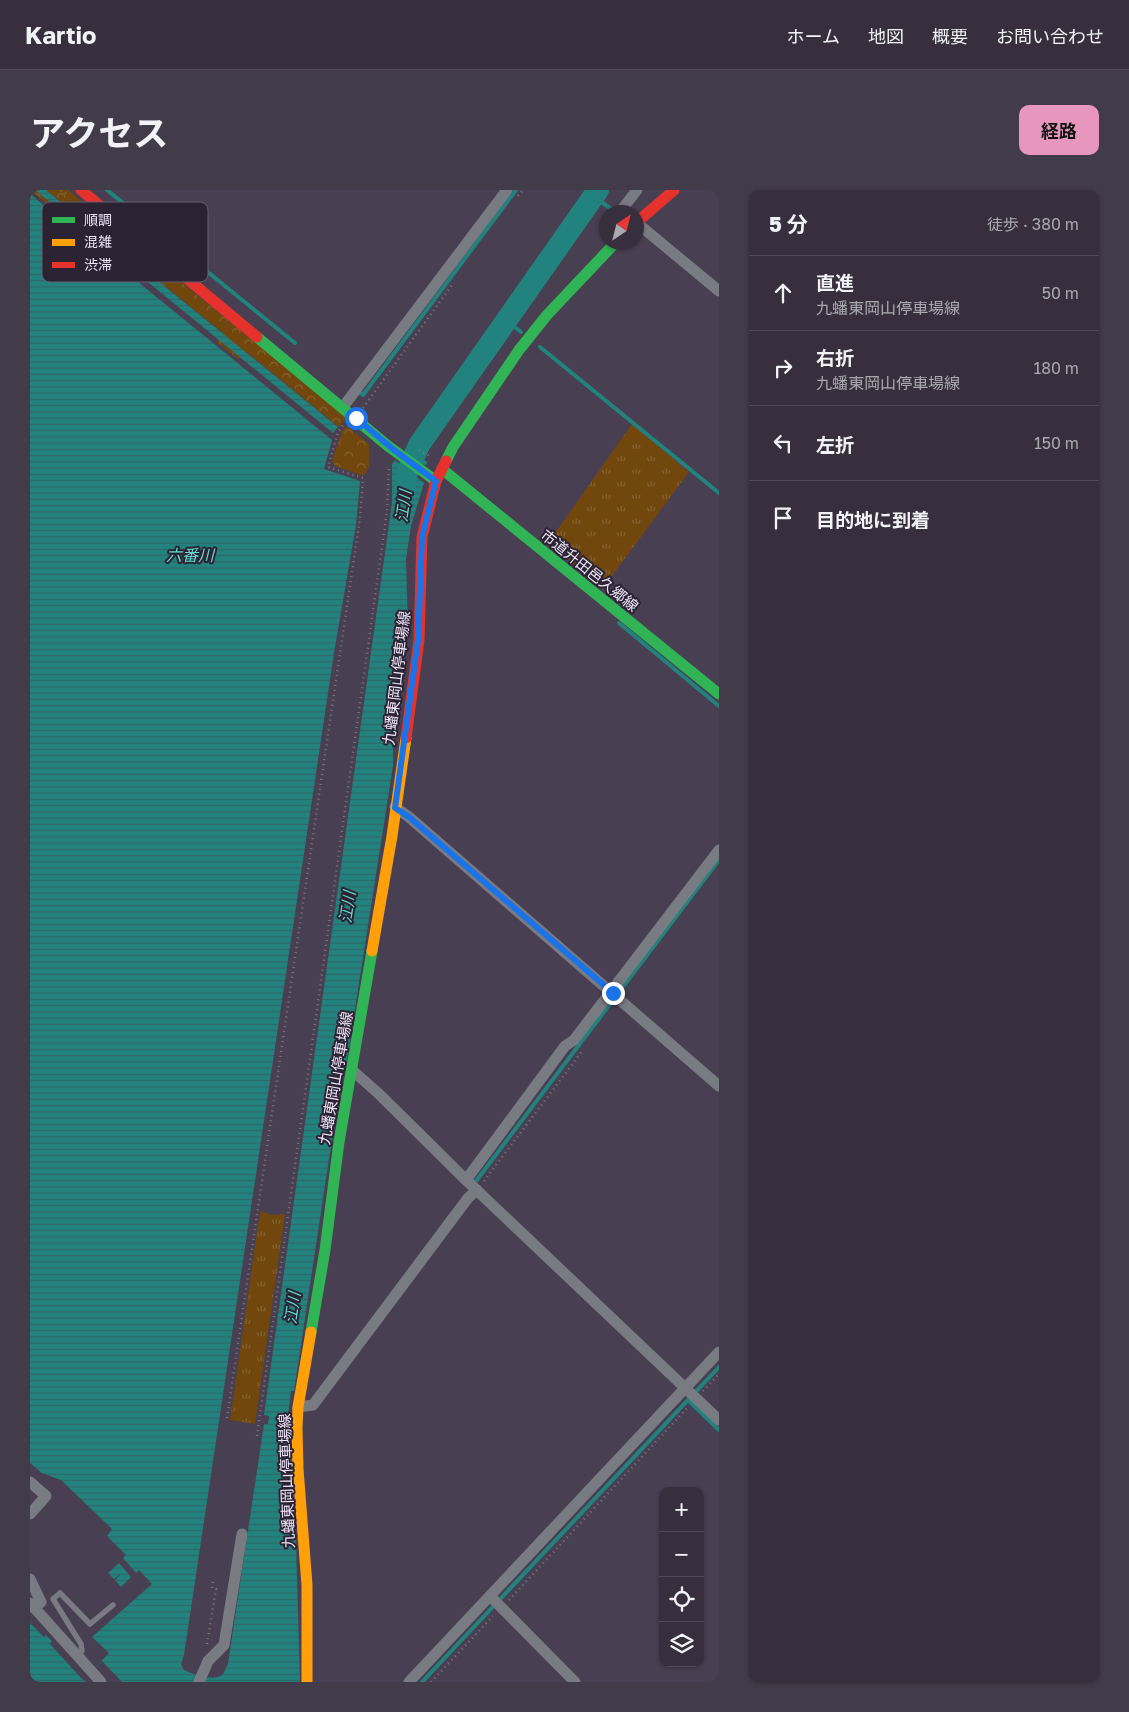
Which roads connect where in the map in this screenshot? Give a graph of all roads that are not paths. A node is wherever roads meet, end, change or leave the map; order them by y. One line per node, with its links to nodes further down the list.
1 (81, 190): 5 (main road)
2 (507, 190): 12 (street)
3 (636, 190): 6 (street)
4 (674, 190): 7 (main road)
5 (95, 202)
6 (625, 205)
7 (644, 217)
8 (644, 229): 11 (street)
9 (604, 250): 13 (main road, 九蟠東岡山停車場線)
10 (192, 282): 12 (main road)
11 (719, 291)
12 (350, 413): 14 (main road)
13 (442, 469): 14 (main road, 九蟠東岡山停車場線); 15 (main road, 市道升田邑久郷線)
14 (431, 477): 16 (main road, 九蟠東岡山停車場線)
15 (719, 694)
16 (395, 808): 18 (street); 19 (main road, 九蟠東岡山停車場線)
17 (719, 850): 18 (street)
18 (614, 994): 20 (street); 21 (street)
19 (352, 1070): 21 (street); 24 (main road, 九蟠東岡山停車場線)
20 (719, 1086)
21 (472, 1185): 23 (street); 24 (street)
22 (719, 1352): 23 (street)
23 (691, 1396): 25 (street); 30 (street)
24 (298, 1408): 36 (main road, 九蟠東岡山停車場線)
25 (719, 1420)
26 (30, 1482): 27 (street)
27 (30, 1514)
28 (242, 1534): 34 (street)
29 (30, 1579): 32 (street)
30 (496, 1602): 37 (street); 38 (street)
31 (112, 1604): 33 (lane)
32 (32, 1606): 33 (street)
33 (78, 1656): 35 (street)
34 (200, 1678)
35 (101, 1682)
36 (306, 1682)
37 (409, 1682)
38 (575, 1682)

